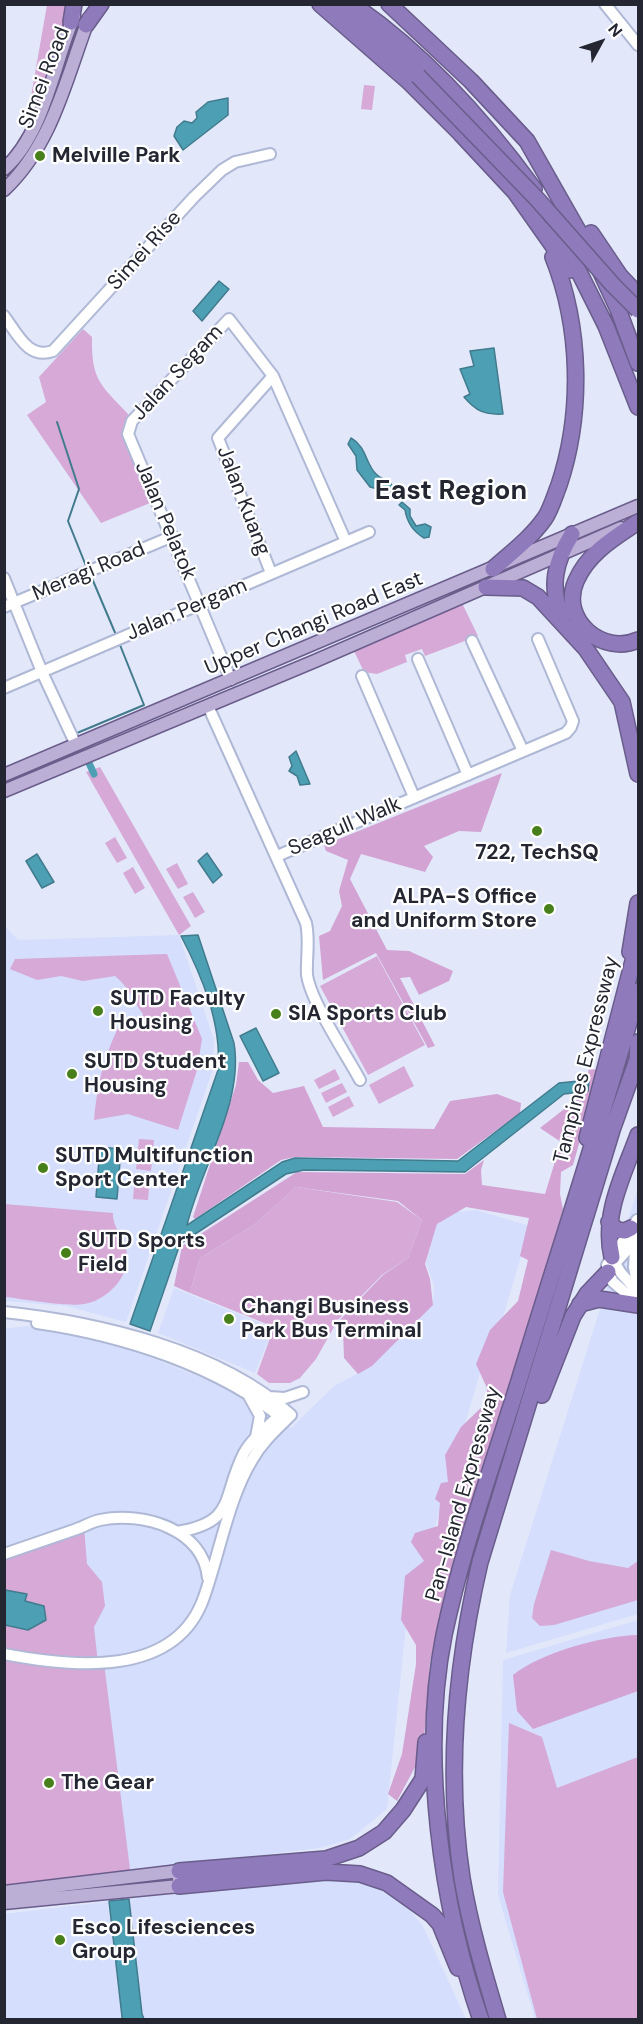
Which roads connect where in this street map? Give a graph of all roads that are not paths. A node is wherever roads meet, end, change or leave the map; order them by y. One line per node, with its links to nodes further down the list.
1 (76, 4): 9 (highway)
2 (94, 4): 9 (main road, Simei Road)
3 (101, 4): 9 (highway)
4 (320, 4): 11 (highway)
5 (336, 4): 8 (highway)
6 (389, 4): 14 (highway)
7 (605, 4): 10 (street)
8 (350, 10): 11 (highway); 18 (highway, bridge); 20 (highway)
9 (78, 24): 13 (main road, Simei Road); 15 (main road, Simei Road)
10 (639, 45)
11 (379, 57): 16 (highway)
12 (270, 154): 19 (street, Simei Rise)
13 (4, 169)
14 (553, 183): 17 (highway); 21 (highway)
15 (4, 190)
16 (546, 238): 20 (highway); 34 (highway)
17 (639, 295)
18 (639, 310)
19 (4, 316)
20 (615, 351): 23 (highway)
21 (639, 363)
22 (273, 376): 24 (street, Jalan Segam); 30 (street); 35 (street, Jalan Kuang)
23 (639, 407)
24 (128, 428): 29 (street, Jalan Pelatok)
25 (639, 506): 28 (main road, Upper Changi Road East)
26 (639, 521): 31 (main road, Upper Changi Road East); 42 (highway)
27 (369, 532): 30 (street, Jalan Pergam)
28 (572, 534): 31 (highway); 32 (main road, Upper Changi Road East)
29 (172, 536): 38 (street, Jalan Pelatok); 39 (street, Meragi Road)
30 (346, 542): 35 (street, Jalan Pergam)
31 (559, 555): 33 (main road, Upper Changi Road East); 40 (highway)
32 (517, 558): 33 (main road); 34 (main road, Upper Changi Road East)
33 (527, 568): 37 (main road, Upper Changi Road East)
34 (493, 569): 47 (main road, Upper Changi Road East)
35 (271, 573): 38 (street, Jalan Pergam)
36 (4, 578): 39 (street)
37 (486, 587): 40 (highway); 51 (main road, Upper Changi Road East)
38 (200, 604): 45 (street, Jalan Pergam); 47 (street, Jalan Pelatok)
39 (9, 605): 45 (street)
40 (564, 624): 57 (highway)
41 (538, 639): 56 (street, Seagull Walk)
42 (639, 640)
43 (472, 641): 56 (street)
44 (418, 659): 59 (street)
45 (42, 672): 49 (street, Jalan Pergam); 55 (street)
46 (362, 675): 61 (street, Seagull Walk)
47 (231, 680): 48 (main road, Upper Changi Road East)
48 (217, 686): 50 (main road, Upper Changi Road East); 51 (main road)
49 (4, 688)
50 (193, 696): 52 (main road); 53 (main road, Upper Changi Road East)
51 (229, 698): 52 (main road, Upper Changi Road East)
52 (208, 706): 54 (main road, Upper Changi Road East); 62 (street, Upper Changi Road East)
53 (127, 722): 54 (main road); 55 (main road, Upper Changi Road East)
54 (140, 734): 60 (main road, Upper Changi Road East)
55 (76, 746): 58 (main road, Upper Changi Road East)
56 (523, 751): 59 (street, Seagull Walk)
57 (639, 774)
58 (4, 775)
59 (468, 775): 61 (street, Seagull Walk)
60 (4, 791)
61 (414, 797): 62 (street, Seagull Walk)
62 (277, 856): 69 (street, Upper Changi Road East)
63 (639, 903): 65 (highway)
64 (639, 942): 65 (highway, Tampines Expressway)
65 (631, 969): 71 (highway, Tampines Expressway)
66 (639, 992): 71 (highway, Pan-Island Expressway)
67 (639, 1041): 68 (highway, Pan-Island Expressway)
68 (638, 1058): 86 (highway, Pan-Island Expressway)
69 (360, 1080)
70 (639, 1135): 72 (highway)
71 (579, 1188): 90 (highway, Pan-Island Expressway)
72 (609, 1222): 73 (highway); 74 (highway)
73 (636, 1223): 74 (street); 75 (street)
74 (612, 1264): 76 (street); 77 (highway); 78 (street)
75 (639, 1287)
76 (639, 1292)
77 (580, 1304): 78 (highway); 86 (highway)
78 (639, 1304)
79 (4, 1312): 83 (street)
80 (4, 1320): 81 (street)
81 (245, 1391): 84 (street); 85 (street)
82 (303, 1392): 83 (street)
83 (269, 1397): 84 (street)
84 (285, 1416): 85 (street); 89 (street)
85 (256, 1437): 87 (street)
86 (501, 1498): 95 (highway, Pan-Island Expressway)
87 (177, 1532): 88 (street); 89 (street)
88 (4, 1554)
89 (209, 1582): 91 (street)
90 (444, 1637): 92 (highway); 96 (highway, Pan-Island Expressway)
91 (4, 1654)
92 (178, 1879): 93 (main road); 94 (main road); 96 (highway)
93 (4, 1892)
94 (4, 1903)
95 (477, 1944): 98 (highway); 99 (highway)
96 (474, 2000): 97 (highway, Pan-Island Expressway)
97 (481, 2019)
98 (498, 2019)
99 (505, 2019)

